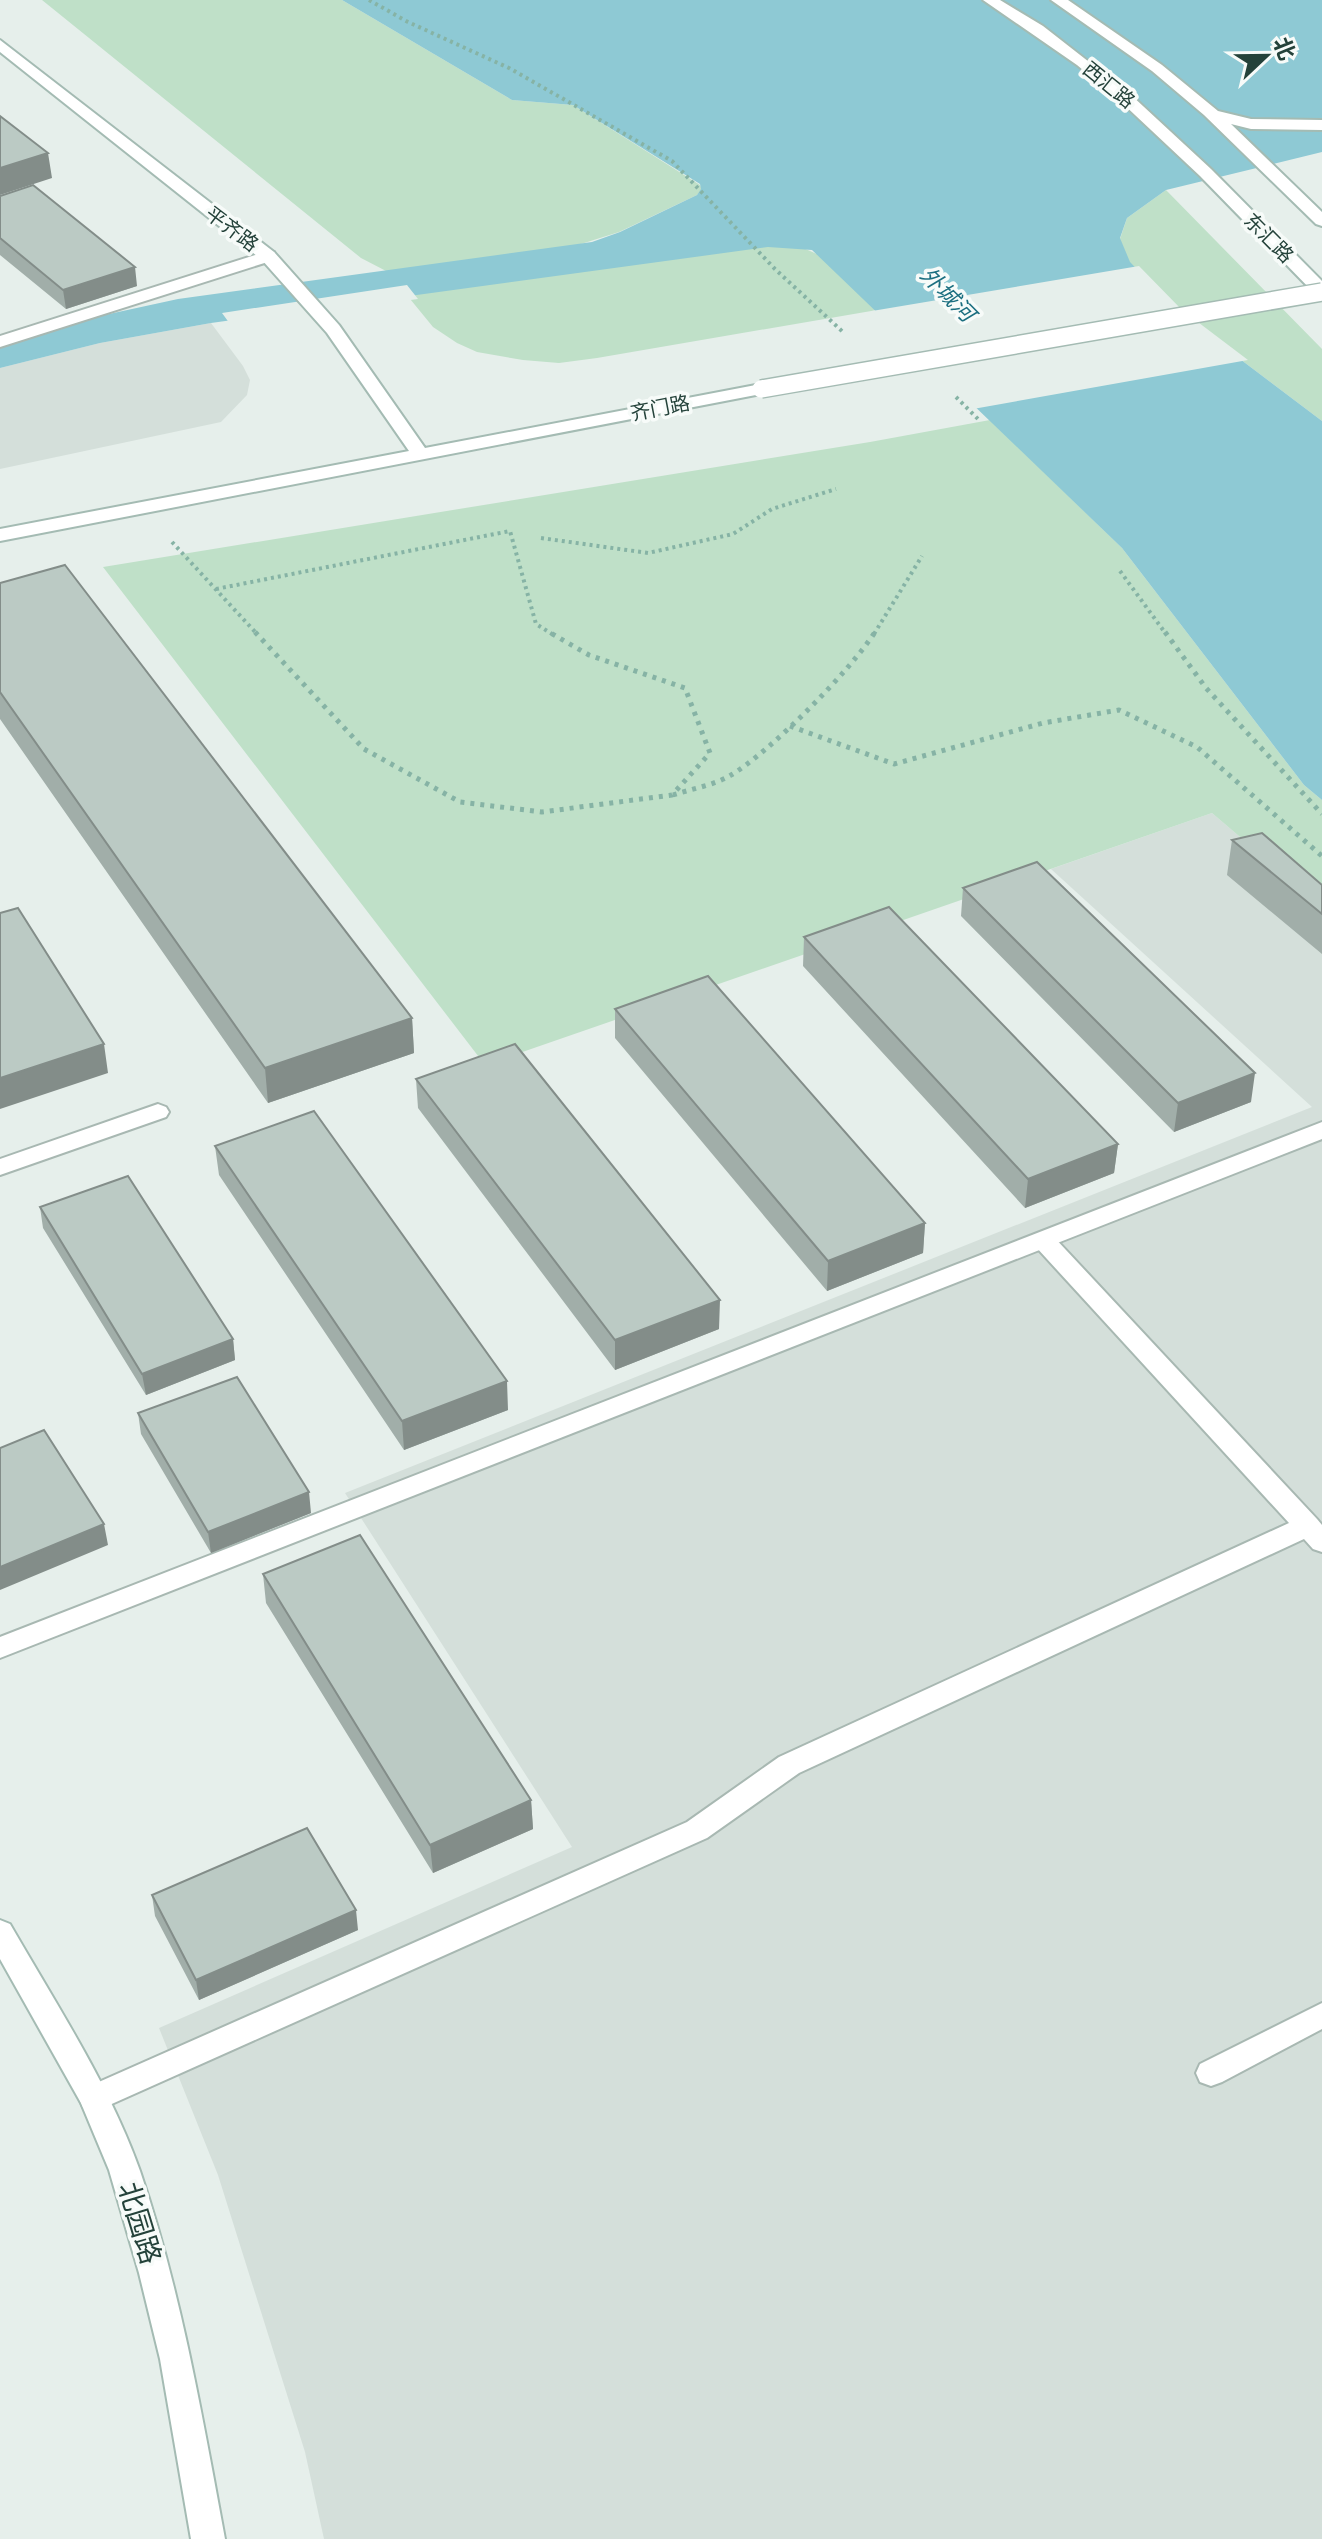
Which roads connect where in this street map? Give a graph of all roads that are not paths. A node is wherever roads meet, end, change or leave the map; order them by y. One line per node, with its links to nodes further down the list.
1 (990, 0): 6 (main road, 西汇路)
2 (1058, 0): 4 (main road, 西汇路)
3 (0, 45): 8 (main road, 平齐路)
4 (1210, 112): 5 (main road); 7 (main road, 西汇路)
5 (1322, 125)
6 (1216, 185): 9 (main road, 东汇路)
7 (1322, 221)
8 (268, 256): 10 (main road); 11 (main road, 平齐路)
9 (1322, 292): 11 (main road, 齐门路, bridge)
10 (0, 342)
11 (420, 454): 12 (main road, 齐门路)
12 (0, 535)
13 (158, 1112): 15 (main road)
14 (1322, 1130): 16 (main road)
15 (0, 1167)
16 (1044, 1241): 17 (main road); 18 (main road)
17 (1315, 1534): 22 (main road)
18 (0, 1648)
19 (0, 1932): 22 (main road, 北园路)
20 (1322, 2015): 21 (main road)
21 (1211, 2073)
22 (94, 2098): 23 (main road, 北园路)
23 (208, 2539)

